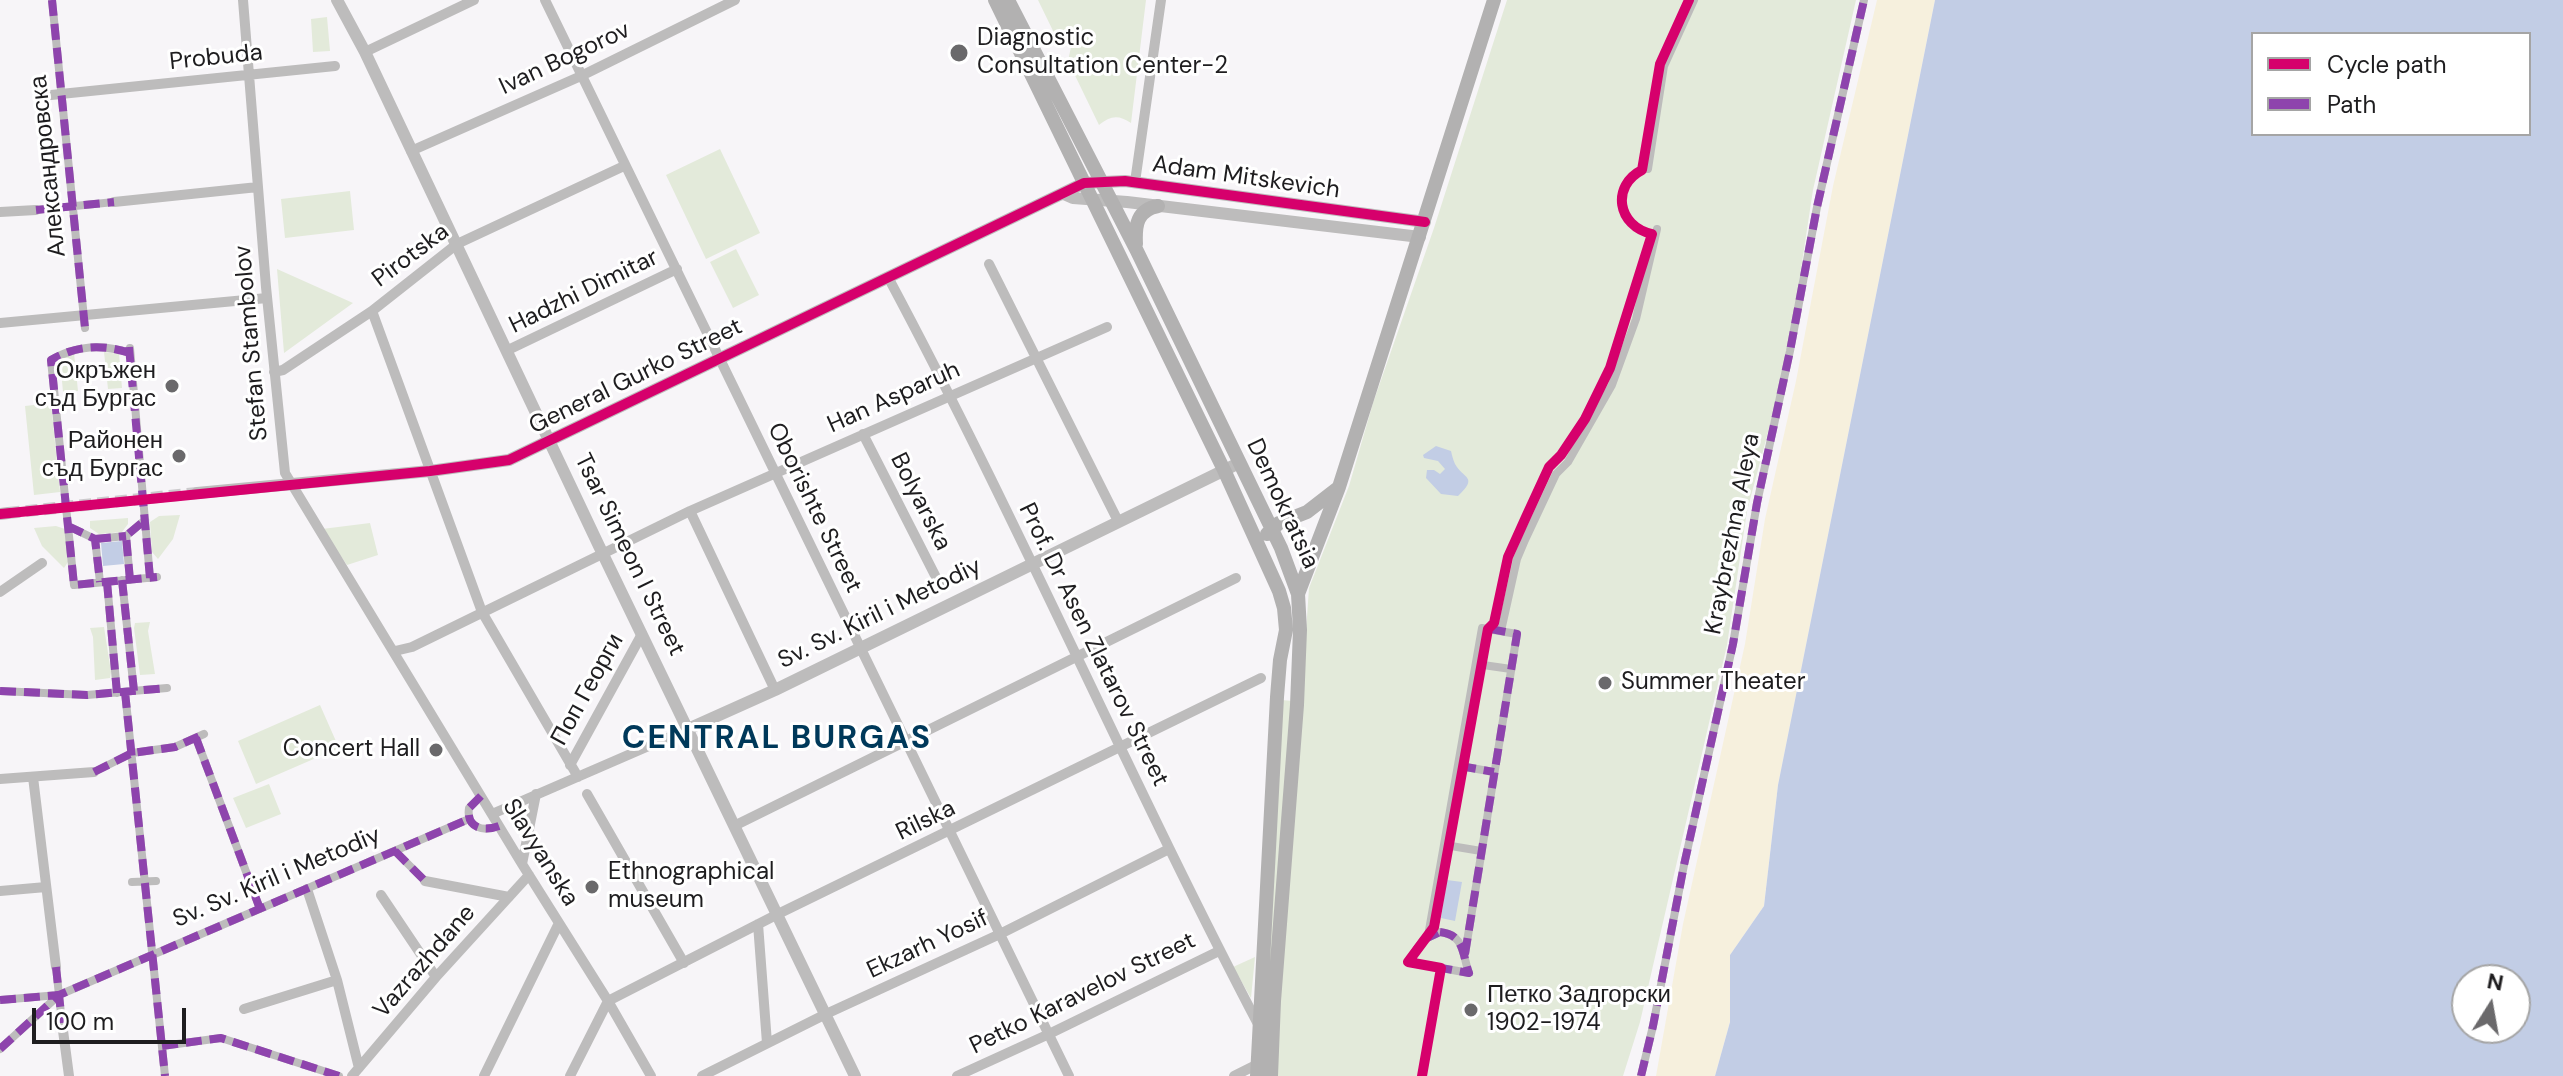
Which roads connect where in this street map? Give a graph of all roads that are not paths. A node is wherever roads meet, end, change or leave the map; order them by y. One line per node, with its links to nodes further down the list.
1 (52, 0): 17 (street, Александровска)
2 (243, 0): 15 (street, Stefan Stambolov)
3 (337, 0): 13 (street, Tsar Simeon I Street)
4 (474, 0): 13 (street)
5 (545, 0): 16 (street, Oborishte Street)
6 (735, 0): 16 (street, Ivan Bogorov)
7 (995, 0): 23 (main road, Demokratsia)
8 (1008, 0): 21 (main road, Demokratsia)
9 (1161, 0): 22 (street)
10 (1494, 0): 33 (main road)
11 (1694, 0): 20 (street)
12 (1864, 0): 164 (street, Kraybrezhna Aleya)
13 (365, 52): 18 (street, Tsar Simeon I Street)
14 (335, 66): 15 (street, Probuda)
15 (248, 75): 17 (street, Probuda); 24 (street, Stefan Stambolov)
16 (581, 76): 18 (street, Ivan Bogorov); 19 (street, Oborishte Street)
17 (56, 95): 30 (street, Александровска)
18 (411, 151): 36 (street, Tsar Simeon I Street)
19 (624, 166): 36 (street, Pirotska); 39 (street, Oborishte Street)
20 (1648, 169)
21 (1101, 182): 22 (street, Adam Mitskevich); 23 (street, Adam Mitskevich); 27 (main road, Demokratsia)
22 (1135, 182): 33 (street, Adam Mitskevich)
23 (1084, 183): 25 (street, Adam Mitskevich); 26 (main road, Demokratsia)
24 (258, 187): 28 (street); 41 (street, Stefan Stambolov)
25 (1064, 194): 26 (street, Adam Mitskevich); 40 (street, General Gurko Street)
26 (1092, 200): 27 (street, Adam Mitskevich); 54 (main road, Demokratsia)
27 (1110, 201): 29 (street, Adam Mitskevich); 37 (main road, Demokratsia)
28 (114, 202): 30 (street)
29 (1158, 206): 35 (street, Adam Mitskevich); 37 (main road)
30 (73, 207): 31 (street); 43 (street, Александровска)
31 (36, 210): 32 (street)
32 (0, 212)
33 (1425, 222): 35 (main road)
34 (1657, 229): 78 (street)
35 (1420, 237): 58 (main road)
36 (457, 244): 42 (street, Pirotska); 46 (street, Tsar Simeon I Street)
37 (1136, 249): 53 (main road, Demokratsia)
38 (989, 264): 47 (street)
39 (677, 269): 46 (street, Hadzhi Dimitar); 48 (street, Oborishte Street)
40 (889, 279): 48 (street, General Gurko Street); 50 (street, Prof. Dr Asen Zlatarov Street)
41 (267, 298): 43 (street); 49 (street, Stefan Stambolov)
42 (372, 311): 49 (street, Pirotska); 55 (street)
43 (84, 322): 44 (street)
44 (0, 323)
45 (1107, 327): 47 (street, Han Asparuh)
46 (508, 350): 52 (street, Tsar Simeon I Street)
47 (1034, 357): 50 (street, Han Asparuh); 62 (street)
48 (720, 359): 52 (street, General Gurko Street); 56 (street, Oborishte Street)
49 (274, 372): 57 (street, Stefan Stambolov)
50 (948, 396): 51 (street, Han Asparuh); 70 (street, Prof. Dr Asen Zlatarov Street)
51 (863, 434): 56 (street, Han Asparuh); 74 (street, Bolyarska)
52 (550, 441): 55 (street, General Gurko Street); 68 (street, Tsar Simeon I Street)
53 (1239, 463): 54 (street, Sv. Sv. Kiril i Metodiy); 64 (main road, Demokratsia)
54 (1224, 470): 62 (street, Sv. Sv. Kiril i Metodiy); 67 (main road, Demokratsia)
55 (430, 471): 57 (street, General Gurko Street); 77 (street)
56 (776, 474): 60 (street, Han Asparuh); 80 (street, Oborishte Street)
57 (291, 483): 59 (street, General Gurko Street); 81 (street, Stefan Stambolov)
58 (1339, 487): 64 (main road); 76 (main road)
59 (197, 493)
60 (690, 511): 68 (street, Han Asparuh); 87 (street)
61 (145, 520): 63 (street); 65 (street); 72 (street)
62 (1118, 521): 70 (street, Sv. Sv. Kiril i Metodiy)
63 (68, 526): 66 (street); 73 (street)
64 (1270, 529): 67 (main road); 76 (main road, Demokratsia)
65 (126, 536): 66 (street); 72 (street)
66 (95, 539): 73 (street)
67 (1261, 550): 144 (main road, Demokratsia)
68 (603, 555): 77 (street, Han Asparuh); 79 (street, Tsar Simeon I Street)
69 (42, 563): 75 (street)
70 (1032, 563): 80 (street, Sv. Sv. Kiril i Metodiy); 82 (street, Prof. Dr Asen Zlatarov Street)
71 (1236, 578): 82 (street)
72 (126, 580): 73 (street); 89 (street)
73 (103, 582): 89 (street)
74 (941, 587)
75 (0, 592)
76 (1298, 594): 162 (main road, Demokratsia)
77 (482, 612): 81 (street, Han Asparuh); 94 (street)
78 (1501, 631): 83 (street); 84 (street)
79 (642, 634): 90 (street, Tsar Simeon I Street); 94 (street, Поп Георги)
80 (859, 649): 87 (street, Sv. Sv. Kiril i Metodiy); 91 (street, Oborishte Street)
81 (395, 651): 103 (street, Slavyanska)
82 (1076, 658): 91 (street); 92 (street, Prof. Dr Asen Zlatarov Street)
83 (1476, 664): 84 (street); 95 (street)
84 (1511, 669): 97 (street)
85 (1261, 678): 92 (street, Rilska)
86 (167, 688): 89 (street)
87 (775, 690): 90 (street, Sv. Sv. Kiril i Metodiy)
88 (0, 691): 89 (street)
89 (125, 692): 93 (street)
90 (688, 729): 99 (street, Sv. Sv. Kiril i Metodiy); 107 (street, Tsar Simeon I Street)
91 (904, 741): 107 (street); 108 (street, Oborishte Street)
92 (1120, 748): 108 (street, Rilska); 110 (street, Prof. Dr Asen Zlatarov Street)
93 (132, 753): 96 (street); 115 (street); 124 (street)
94 (570, 765): 99 (street)
95 (1460, 766): 97 (street); 109 (street)
96 (94, 772): 98 (street)
97 (1494, 772): 112 (street)
98 (33, 777): 100 (street); 119 (street)
99 (578, 777): 101 (street, Sv. Sv. Kiril i Metodiy)
100 (0, 779)
101 (536, 794): 104 (street, Sv. Sv. Kiril i Metodiy); 113 (street)
102 (587, 794): 133 (street)
103 (481, 796): 104 (street, Slavyanska); 105 (street)
104 (492, 814): 106 (street, Slavyanska)
105 (469, 819): 106 (street); 111 (street, Sv. Sv. Kiril i Metodiy)
106 (499, 826): 113 (street, Slavyanska)
107 (734, 826): 125 (street, Tsar Simeon I Street)
108 (949, 832): 125 (street, Rilska); 128 (street, Oborishte Street)
109 (1445, 845): 112 (street); 129 (street)
110 (1169, 849): 128 (street, Ekzarh Yosif); 130 (street, Prof. Dr Asen Zlatarov Street)
111 (395, 851): 117 (street); 120 (street, Sv. Sv. Kiril i Metodiy)
112 (1481, 851): 131 (street)
113 (522, 864): 114 (street, Slavyanska)
114 (529, 875): 123 (street, Vazrazhdane); 126 (street, Slavyanska)
115 (145, 881): 116 (street); 118 (street); 132 (street)
116 (156, 881)
117 (425, 881): 123 (street)
118 (132, 882)
119 (46, 887): 121 (street); 134 (street)
120 (307, 889): 124 (street, Sv. Sv. Kiril i Metodiy); 137 (street)
121 (0, 891)
122 (381, 895): 136 (street)
123 (509, 897): 136 (street, Vazrazhdane)
124 (260, 909): 132 (street, Sv. Sv. Kiril i Metodiy)
125 (778, 914): 127 (street, Rilska); 142 (street, Tsar Simeon I Street)
126 (559, 923): 140 (street, Slavyanska); 155 (street)
127 (758, 924): 133 (street, Rilska); 146 (street)
128 (1000, 934): 142 (street, Ekzarh Yosif); 145 (street, Oborishte Street)
129 (1428, 936): 131 (street); 135 (street)
130 (1219, 951): 144 (street, Prof. Dr Asen Zlatarov Street); 145 (street, Petko Karavelov Street)
131 (1465, 954): 135 (street)
132 (152, 955): 138 (street, Sv. Sv. Kiril i Metodiy); 147 (street)
133 (684, 963): 140 (street, Rilska)
134 (56, 967): 138 (street)
135 (1441, 968): 163 (street)
136 (436, 977): 150 (street, Vazrazhdane)
137 (337, 980): 141 (street); 150 (street)
138 (59, 995): 139 (street); 143 (street); 148 (street)
139 (0, 1000)
140 (608, 1001): 156 (street); 157 (street, Slavyanska)
141 (244, 1009)
142 (826, 1014): 146 (street, Ekzarh Yosif); 159 (street, Tsar Simeon I Street)
143 (62, 1023): 152 (street)
144 (1260, 1029): 149 (main road, Demokratsia)
145 (1049, 1034): 151 (street, Petko Karavelov Street); 160 (street, Oborishte Street)
146 (767, 1043): 158 (street, Ekzarh Yosif)
147 (162, 1046): 153 (street); 154 (street)
148 (0, 1049)
149 (1258, 1070): 161 (street)
150 (356, 1072)
151 (962, 1075)
152 (69, 1076)
153 (165, 1076)
154 (339, 1076)
155 (484, 1076)
156 (570, 1076)
157 (651, 1076)
158 (702, 1076)
159 (855, 1076)
160 (1069, 1076)
161 (1234, 1076)
162 (1271, 1076)
163 (1422, 1076)
164 (1641, 1076)

